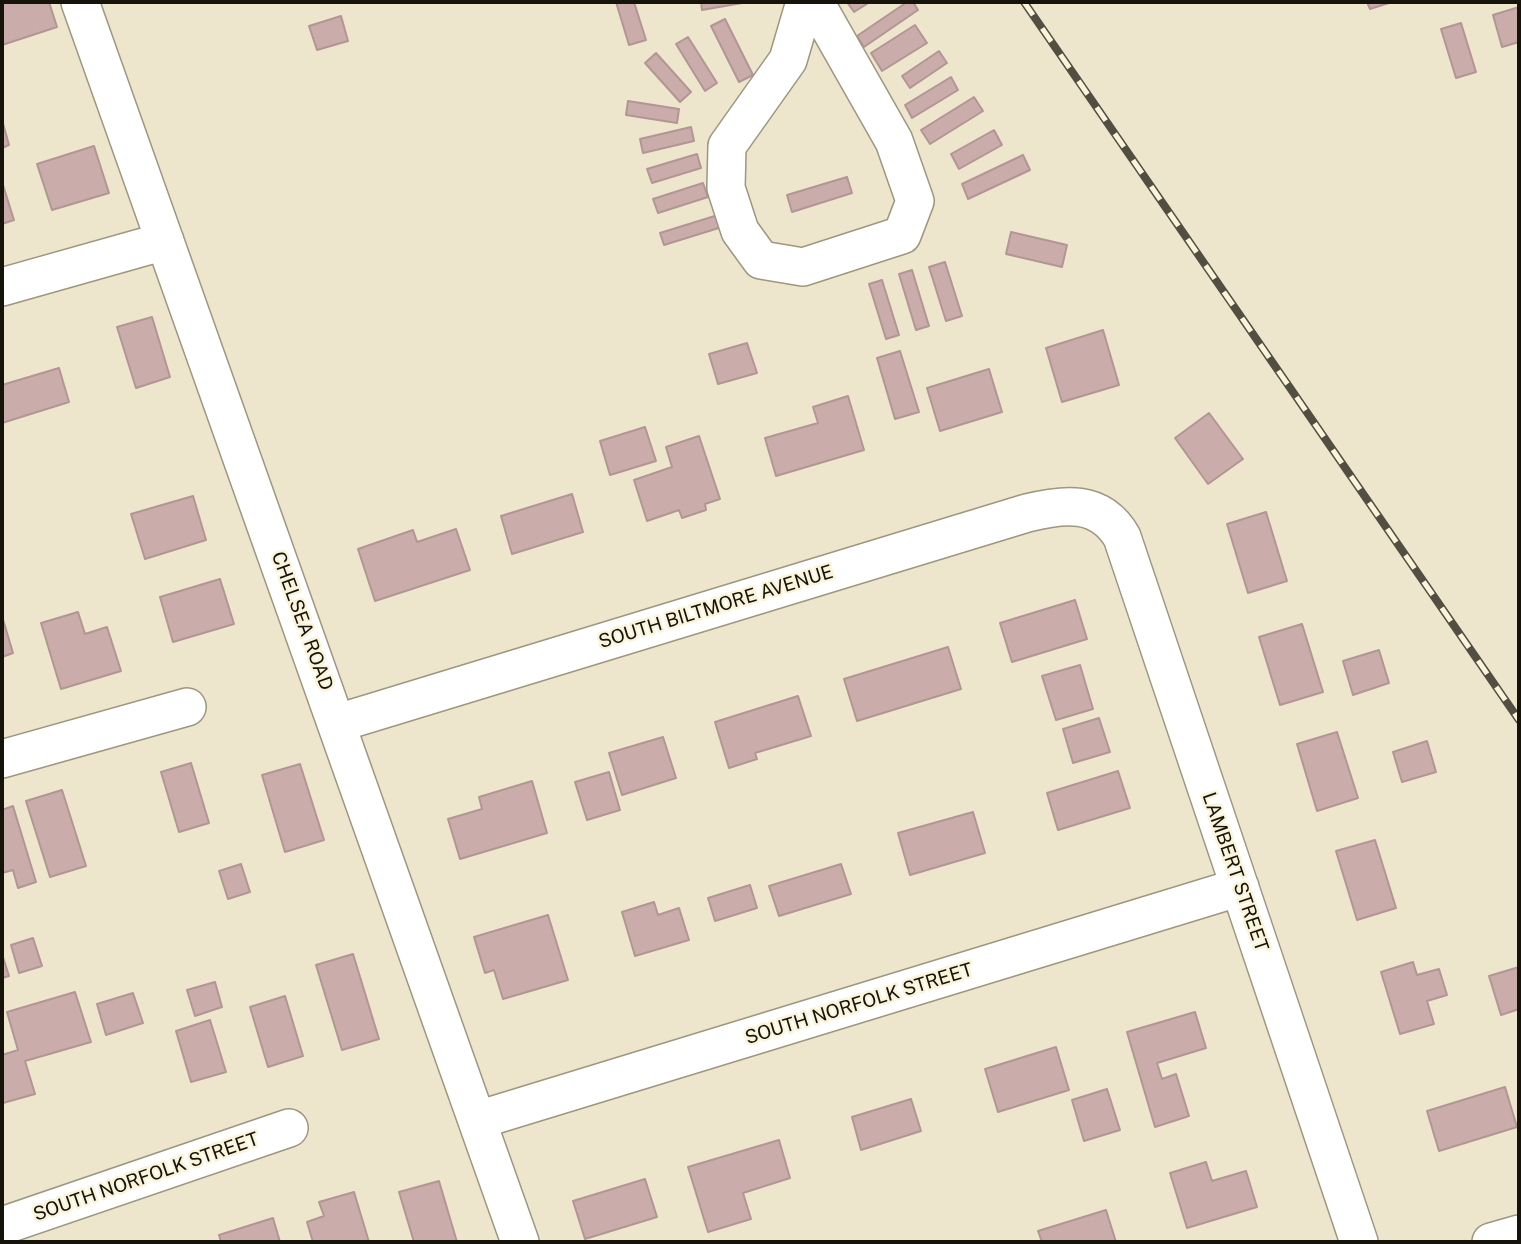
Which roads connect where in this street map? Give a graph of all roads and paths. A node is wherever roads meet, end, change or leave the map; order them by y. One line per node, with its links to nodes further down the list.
1 (80, 2): 4 (street, CHELSEA ROAD)
2 (805, 2): 3 (street)
3 (815, 2)
4 (165, 241): 5 (street); 8 (street, CHELSEA ROAD)
5 (2, 287)
6 (1094, 512): 8 (street, SOUTH BILTMORE AVENUE); 10 (street, LAMBERT STREET)
7 (187, 708): 9 (street)
8 (338, 723): 11 (street, CHELSEA ROAD)
9 (2, 760)
10 (1240, 887): 11 (street, SOUTH NORFOLK STREET); 16 (street, LAMBERT STREET)
11 (478, 1120): 15 (street, CHELSEA ROAD)
12 (289, 1128): 13 (street, SOUTH NORFOLK STREET)
13 (2, 1226)
14 (1519, 1234): 17 (street)
15 (520, 1242)
16 (1359, 1242)
17 (1492, 1242)

